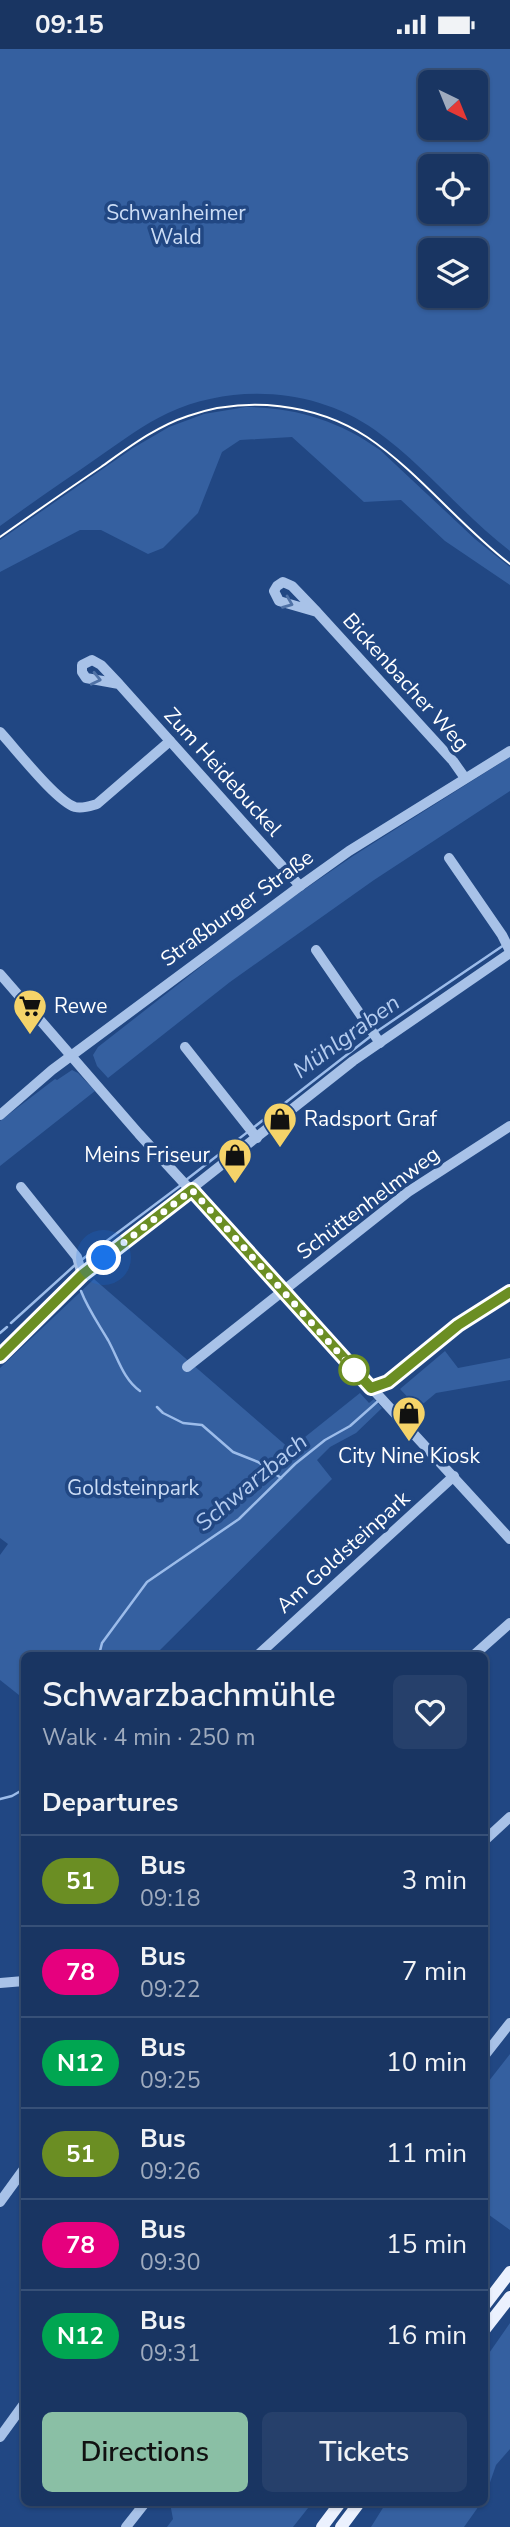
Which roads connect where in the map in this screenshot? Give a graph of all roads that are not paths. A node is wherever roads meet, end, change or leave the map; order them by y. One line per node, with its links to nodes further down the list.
1 (317, 613): 6 (street, Bickenbacher Weg)
2 (119, 684): 4 (street, Zum Heidebuckel)
3 (0, 732): 4 (street)
4 (170, 741): 8 (street, Zum Heidebuckel)
5 (510, 751): 6 (street, Straßburger Straße)
6 (465, 778): 8 (street, Straßburger Straße)
7 (449, 858): 9 (street)
8 (300, 886): 14 (street, Straßburger Straße)
9 (508, 948): 12 (street)
10 (316, 950): 12 (street)
11 (0, 974): 14 (street)
12 (376, 1038): 17 (street)
13 (186, 1047): 17 (street)
14 (72, 1055): 15 (street, Straßburger Straße); 19 (street)
15 (0, 1115)
16 (510, 1126): 21 (street, Schüttenhelmweg)
17 (253, 1132): 19 (street)
18 (21, 1187): 20 (street)
19 (192, 1190): 20 (street); 21 (street)
20 (82, 1275): 23 (street)
21 (284, 1291): 24 (street, Schüttenhelmweg); 25 (street)
22 (510, 1292): 25 (street)
23 (0, 1356)
24 (187, 1367)
25 (371, 1388): 26 (street)
26 (454, 1476): 27 (street); 29 (street, Am Goldsteinpark)
27 (510, 1539)
28 (510, 1623): 30 (street)
29 (261, 1652)
30 (477, 1652)
31 (510, 1817): 32 (street)
32 (488, 1837)
33 (21, 1981): 34 (street)
34 (0, 1983)
35 (510, 2023): 36 (street)
36 (488, 2051)
37 (21, 2173): 38 (street)
38 (0, 2202)
39 (510, 2272): 41 (main road)
40 (510, 2297): 42 (main road)
41 (488, 2301)
42 (488, 2325)
43 (21, 2408): 44 (street)
44 (0, 2437)
45 (143, 2506): 48 (street)
46 (338, 2506): 49 (main road)
47 (357, 2506): 50 (main road)
48 (126, 2527)
49 (322, 2527)
50 (341, 2527)

